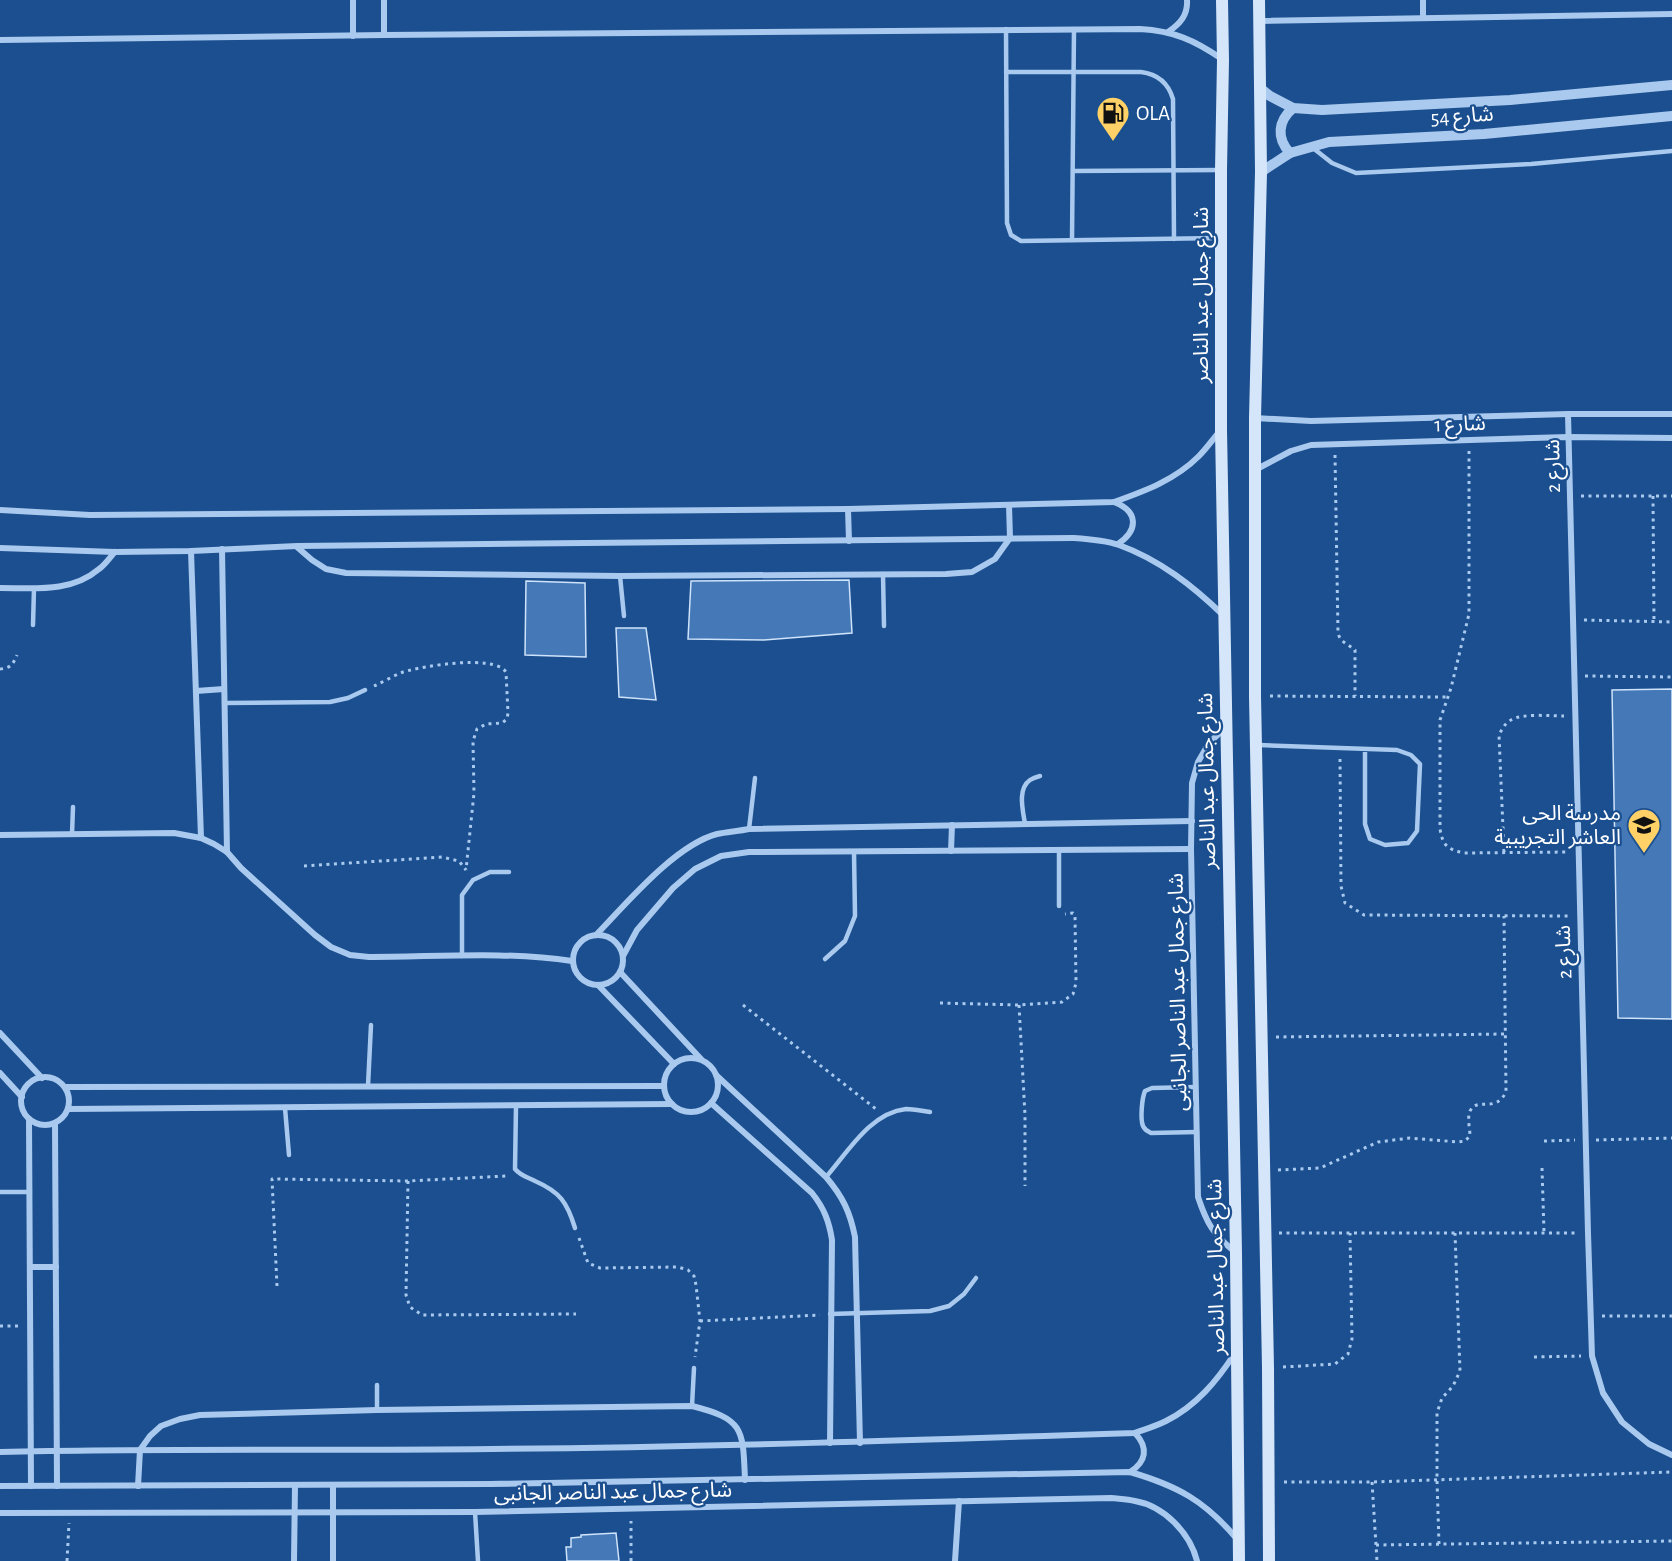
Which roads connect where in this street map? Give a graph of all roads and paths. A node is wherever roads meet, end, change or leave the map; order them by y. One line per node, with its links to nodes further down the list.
1 (353, 0): 14 (street)
2 (384, 0): 13 (street)
3 (1187, 0): 12 (street)
4 (1222, 0): 16 (main road, شارع جمال عبد الناصر)
5 (1258, 0): 9 (main road)
6 (1423, 0): 8 (street)
7 (1672, 14): 8 (street)
8 (1424, 18): 9 (street)
9 (1259, 21): 20 (main road)
10 (1006, 29): 11 (street); 13 (street); 17 (lane)
11 (1074, 29): 12 (street); 18 (lane)
12 (1168, 32): 16 (street)
13 (384, 35): 14 (street)
14 (353, 36): 15 (street)
15 (0, 40)
16 (1223, 60): 26 (main road, شارع جمال عبد الناصر)
17 (1006, 72): 18 (lane); 32 (lane)
18 (1073, 72): 27 (lane); 28 (lane)
19 (1672, 85): 21 (street, شارع 54)
20 (1260, 88): 21 (street, شارع 54); 29 (main road)
21 (1293, 108): 25 (street)
22 (1672, 116): 23 (street, شارع 54)
23 (1311, 146): 24 (lane); 25 (street, شارع 54)
24 (1672, 151)
25 (1290, 153): 29 (street, شارع 54)
26 (1221, 170): 28 (lane); 30 (main road, شارع جمال عبد الناصر)
27 (1072, 171): 28 (lane); 32 (lane)
28 (1174, 171): 31 (lane)
29 (1261, 172): 35 (main road)
30 (1221, 238): 31 (lane); 36 (main road, شارع جمال عبد الناصر)
31 (1174, 239): 32 (lane)
32 (1072, 240)
33 (1568, 414): 34 (street, شارع 1); 35 (street, شارع 1); 37 (street, شارع 2)
34 (1672, 414)
35 (1255, 418): 41 (main road)
36 (1221, 430): 45 (street); 61 (main road, شارع جمال عبد الناصر)
37 (1568, 437): 38 (street, شارع 1); 39 (street, شارع 1); 42 (street, شارع 2)
38 (1672, 438)
39 (1469, 440): 40 (street, شارع 1); 77 (path)
40 (1335, 445): 41 (street, شارع 1); 76 (path)
41 (1255, 471): 75 (main road)
42 (1570, 496): 43 (path); 63 (street, شارع 2)
43 (1653, 496): 44 (path); 64 (path)
44 (1672, 496)
45 (1114, 502): 46 (street); 51 (street)
46 (1010, 505): 47 (street); 49 (street)
47 (848, 509): 48 (street); 50 (street)
48 (0, 510)
49 (1010, 537): 50 (street); 51 (street); 57 (street)
50 (849, 541): 52 (street)
51 (1118, 544): 61 (street)
52 (297, 546): 54 (street); 58 (street)
53 (0, 548): 56 (street)
54 (222, 549): 55 (street); 72 (street)
55 (191, 551): 56 (street); 74 (street)
56 (115, 552): 60 (street)
57 (883, 574): 58 (street); 67 (lane)
58 (620, 576): 62 (lane)
59 (0, 588): 60 (street)
60 (34, 588): 66 (lane)
61 (1223, 615): 80 (main road, شارع جمال عبد الناصر)
62 (624, 616)
63 (1573, 620): 64 (path); 70 (street, شارع 2)
64 (1654, 622): 65 (path)
65 (1672, 622)
66 (33, 625)
67 (884, 626)
68 (17, 655): 69 (path)
69 (0, 669)
70 (1574, 676): 71 (path); 79 (street, شارع 2)
71 (1672, 677)
72 (224, 689): 74 (street); 78 (street)
73 (365, 690): 78 (lane); 102 (path)
74 (196, 691): 93 (street)
75 (1255, 696): 76 (path); 81 (main road)
76 (1355, 696): 77 (path)
77 (1448, 697): 99 (path)
78 (224, 703): 97 (street)
79 (1575, 715): 99 (path); 100 (street, شارع 2)
80 (1225, 728): 87 (street, شارع جمال عبد الناصر الجانبى); 160 (main road, شارع جمال عبد الناصر)
81 (1256, 744): 82 (lane); 121 (main road)
82 (1340, 748): 83 (lane); 106 (path)
83 (1365, 749): 83 (lane)
84 (1040, 776): 88 (lane)
85 (755, 778): 90 (lane)
86 (73, 807): 91 (lane)
87 (1192, 821): 88 (street); 94 (street, شارع جمال عبد الناصر الجانبى)
88 (1025, 824): 89 (street)
89 (952, 825): 90 (street); 96 (street)
90 (749, 829): 108 (street)
91 (72, 834): 92 (street); 93 (street)
92 (0, 835)
93 (201, 838): 97 (street)
94 (1191, 849): 95 (street); 130 (street, شارع جمال عبد الناصر الجانبى)
95 (1059, 850): 96 (street); 105 (lane)
96 (951, 851): 98 (street)
97 (227, 852): 109 (street)
98 (854, 852): 110 (street); 111 (lane)
99 (1504, 852): 100 (path)
100 (1578, 852): 107 (street, شارع 2)
101 (304, 866): 102 (path)
102 (466, 870): 104 (path)
103 (509, 872): 104 (lane)
104 (474, 880): 109 (lane)
105 (1059, 906): 117 (path)
106 (1504, 916): 107 (path); 120 (path)
107 (1580, 916): 143 (street, شارع 2)
108 (596, 935): 110 (street); 112 (street)
109 (462, 956): 112 (street)
110 (623, 956): 113 (street)
111 (825, 959)
112 (572, 961): 114 (street)
113 (620, 972): 114 (street); 122 (street)
114 (597, 985): 123 (street)
115 (940, 1003): 117 (path)
116 (743, 1005): 138 (path)
117 (1019, 1005): 151 (path)
118 (371, 1025): 127 (lane)
119 (0, 1033): 126 (street)
120 (1505, 1034): 121 (path); 147 (path)
121 (1262, 1037): 147 (main road)
122 (701, 1060): 123 (street); 125 (street)
123 (674, 1064): 128 (street)
124 (0, 1073): 131 (street)
125 (716, 1075): 132 (street); 149 (street)
126 (42, 1078): 129 (street); 131 (street)
127 (368, 1086): 128 (street); 129 (street)
128 (664, 1086): 133 (street)
129 (65, 1087): 136 (street)
130 (1196, 1087): 141 (street, شارع جمال عبد الناصر الجانبى); 141 (lane)
131 (22, 1097): 139 (street)
132 (711, 1103): 133 (street); 166 (street)
133 (672, 1104): 134 (street)
134 (516, 1106): 135 (street); 148 (lane)
135 (285, 1108): 136 (street); 145 (lane)
136 (68, 1109): 140 (street)
137 (930, 1112): 138 (lane)
138 (885, 1115): 149 (lane)
139 (29, 1119): 140 (street); 153 (street)
140 (55, 1123): 162 (street)
141 (1197, 1132): 160 (street, شارع جمال عبد الناصر الجانبى)
142 (1672, 1138): 143 (path)
143 (1587, 1140): 144 (path); 159 (street, شارع 2)
144 (1544, 1141)
145 (289, 1155)
146 (1542, 1168): 158 (path)
147 (1264, 1171): 155 (main road)
148 (520, 1175): 150 (path); 154 (lane)
149 (826, 1177): 167 (street)
150 (408, 1181): 164 (path); 165 (path)
151 (1025, 1186)
152 (0, 1192): 153 (lane)
153 (30, 1192): 161 (street)
154 (575, 1227): 170 (path)
155 (1266, 1233): 156 (path); 177 (main road)
156 (1350, 1233): 157 (path); 177 (path)
157 (1455, 1233): 158 (path); 193 (path)
158 (1544, 1233): 159 (path)
159 (1588, 1233): 168 (street, شارع 2)
160 (1236, 1253): 173 (main road, شارع جمال عبد الناصر)
161 (30, 1267): 162 (street); 172 (street)
162 (56, 1267): 186 (street)
163 (976, 1278): 167 (lane)
164 (277, 1286)
165 (576, 1314)
166 (830, 1314): 167 (lane); 170 (path); 182 (street)
167 (857, 1314): 183 (street)
168 (1590, 1316): 169 (path); 174 (street, شارع 2)
169 (1672, 1316)
170 (700, 1321): 176 (path)
171 (0, 1326): 172 (path)
172 (30, 1326): 188 (street)
173 (1237, 1350): 181 (street); 210 (main road, شارع جمال عبد الناصر)
174 (1592, 1356): 175 (path); 189 (street, شارع 2)
175 (1534, 1357)
176 (694, 1368): 179 (lane)
177 (1268, 1368): 194 (main road)
178 (377, 1384): 180 (lane)
179 (692, 1406): 180 (street); 184 (street)
180 (377, 1410): 185 (street)
181 (1136, 1433): 183 (street); 190 (street)
182 (830, 1443): 183 (street); 184 (street)
183 (860, 1443)
184 (744, 1445): 185 (street); 192 (street)
185 (140, 1450): 186 (street); 200 (street)
186 (56, 1451): 188 (street); 199 (street)
187 (0, 1452): 188 (street)
188 (31, 1452): 198 (street)
189 (1672, 1455)
190 (1130, 1472): 192 (street); 210 (street)
191 (1672, 1472): 193 (path)
192 (746, 1480): 201 (street)
193 (1437, 1480): 195 (path); 211 (path)
194 (1268, 1482): 195 (path); 221 (main road)
195 (1372, 1482): 212 (path)
196 (295, 1485): 200 (street); 201 (street); 204 (street)
197 (0, 1486): 198 (street)
198 (31, 1486): 199 (street)
199 (57, 1486): 200 (street)
200 (138, 1486)
201 (333, 1486): 206 (street)
202 (959, 1501): 203 (street, شارع جمال عبد الناصر الجانبى); 218 (street); 219 (street, شارع جمال عبد الناصر الجانبى)
203 (632, 1508): 207 (street, شارع جمال عبد الناصر الجانبى); 217 (path)
204 (294, 1511): 205 (street, شارع جمال عبد الناصر الجانبى); 206 (street, شارع جمال عبد الناصر الجانبى); 214 (street)
205 (69, 1512): 208 (street, شارع جمال عبد الناصر الجانبى); 213 (path)
206 (333, 1512): 207 (street, شارع جمال عبد الناصر الجانبى); 215 (street)
207 (476, 1512): 216 (lane)
208 (0, 1513)
209 (1672, 1541): 211 (path)
210 (1240, 1542): 220 (main road, شارع جمال عبد الناصر)
211 (1439, 1544): 212 (path)
212 (1376, 1545): 222 (path)
213 (68, 1561)
214 (294, 1561)
215 (333, 1561)
216 (478, 1561)
217 (631, 1561)
218 (955, 1561)
219 (1197, 1561)
220 (1239, 1561)
221 (1269, 1561)
222 (1377, 1561)

